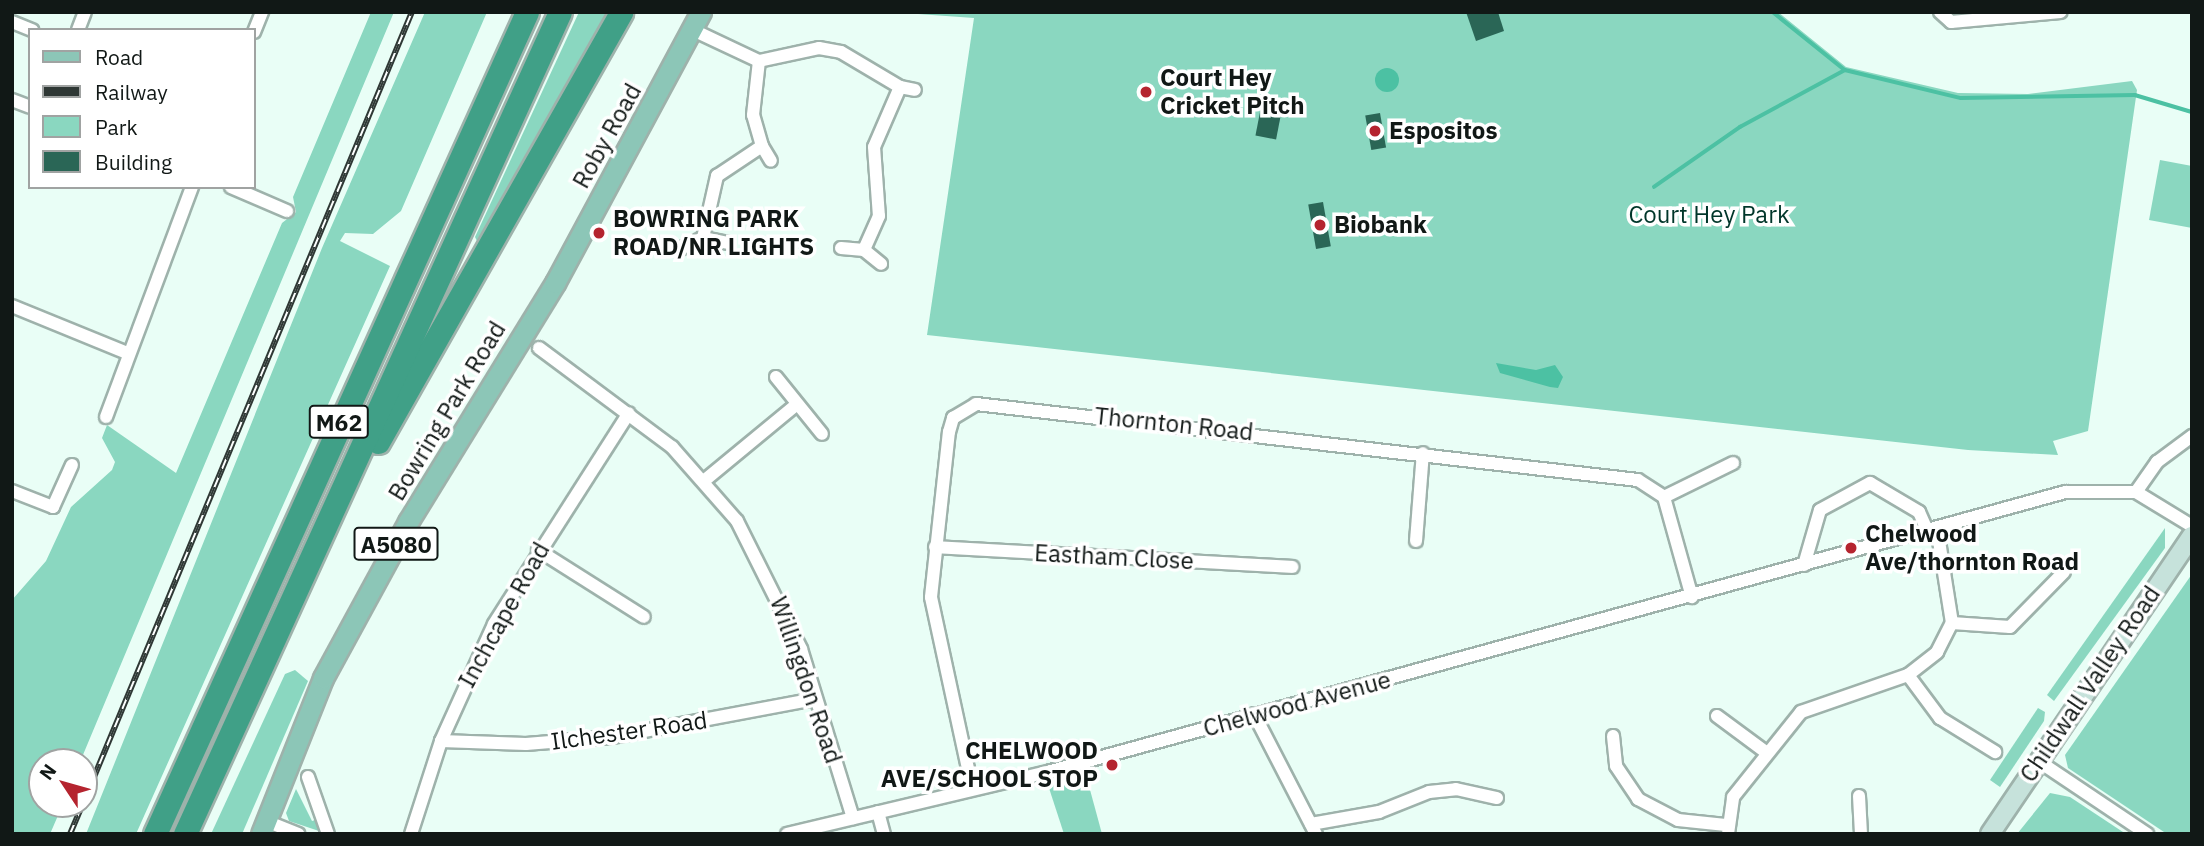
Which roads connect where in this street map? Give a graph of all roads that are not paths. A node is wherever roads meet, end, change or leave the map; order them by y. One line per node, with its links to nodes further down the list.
1 (527, 12): 69 (highway, M62)
2 (560, 12): 50 (highway, M62)
3 (621, 12): 50 (highway)
4 (1940, 12): 5 (street)
5 (2061, 12)
6 (697, 21): 7 (street); 21 (main road, Roby Road / A5080)
7 (759, 61): 8 (street); 10 (street)
8 (900, 86): 9 (street); 19 (street)
9 (915, 90)
10 (762, 146): 11 (street); 15 (street)
11 (771, 161)
12 (191, 189): 24 (street)
13 (236, 189): 14 (street)
14 (287, 211)
15 (703, 238): 16 (street); 18 (street)
16 (728, 243)
17 (841, 248): 19 (street)
18 (680, 249)
19 (864, 250): 20 (street)
20 (881, 264)
21 (555, 283): 66 (main road, Bowring Park Road / A5080)
22 (12, 306): 24 (street)
23 (539, 348): 27 (street, Willingdon Road)
24 (127, 353): 28 (street)
25 (776, 377): 26 (street)
26 (796, 405): 29 (street); 34 (street)
27 (629, 412): 34 (street, Willingdon Road); 43 (street, Inchcape Road)
28 (106, 417)
29 (822, 435)
30 (2192, 436): 36 (street)
31 (1423, 453): 37 (street, Thornton Road); 41 (street); 42 (street, Thornton Road)
32 (1733, 463): 37 (street)
33 (72, 465): 35 (street)
34 (705, 480): 52 (street, Willingdon Road)
35 (12, 491)
36 (2136, 492): 38 (street); 39 (street, Chelwood Avenue)
37 (1664, 497): 47 (street)
38 (2192, 526)
39 (1933, 530): 44 (street, Chelwood Avenue); 44 (street); 49 (street)
40 (2192, 536): 59 (main road, Childwall Valley Road)
41 (1416, 541)
42 (935, 547): 45 (street, Eastham Close); 61 (street, Thornton Road)
43 (538, 550): 48 (street); 56 (street, Inchcape Road)
44 (1804, 565): 47 (street, Chelwood Avenue)
45 (1292, 567)
46 (2064, 572): 49 (street)
47 (1692, 597): 53 (street, Chelwood Avenue)
48 (644, 617)
49 (1952, 623): 51 (street)
50 (279, 625): 70 (highway, M62)
51 (1908, 675): 57 (street); 58 (street)
52 (816, 699): 56 (street, Ilchester Road); 65 (street, Willingdon Road)
53 (1254, 714): 61 (street, Chelwood Avenue); 67 (street)
54 (1717, 716): 57 (street)
55 (1613, 736): 68 (street)
56 (441, 741): 73 (street, Inchcape Road)
57 (1767, 752): 68 (street)
58 (1995, 752)
59 (2037, 760): 77 (main road, Childwall Valley Road); 78 (street)
60 (308, 777): 72 (street)
61 (972, 787): 64 (street, Chelwood Avenue)
62 (1858, 796): 76 (street)
63 (1497, 798): 67 (street)
64 (878, 812): 65 (street, Chelwood Avenue); 75 (street)
65 (853, 818): 74 (street, Chelwood Avenue)
66 (263, 827): 71 (street)
67 (1313, 829)
68 (1727, 829)
69 (155, 834)
70 (185, 834)
71 (299, 834)
72 (328, 834)
73 (411, 834)
74 (787, 834)
75 (884, 834)
76 (1861, 834)
77 (1990, 834)
78 (2147, 834)

